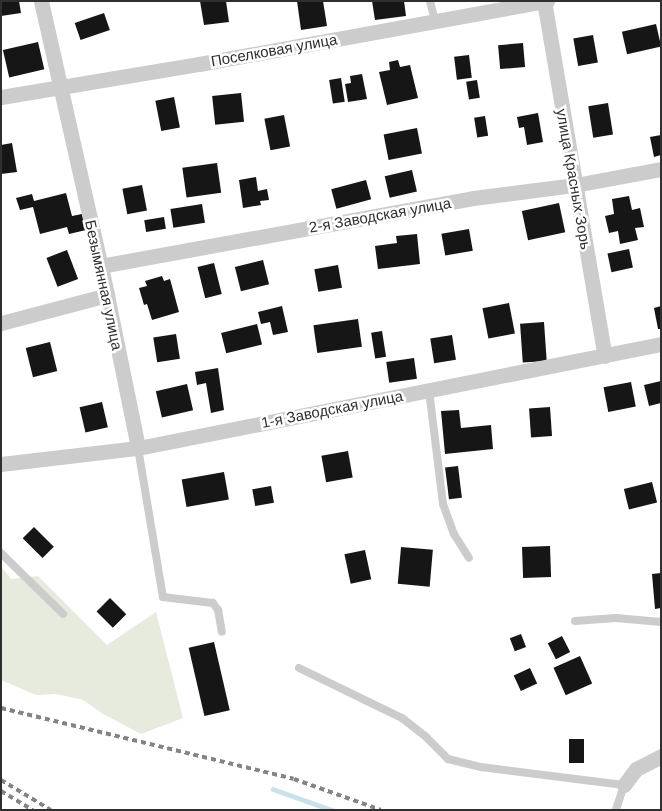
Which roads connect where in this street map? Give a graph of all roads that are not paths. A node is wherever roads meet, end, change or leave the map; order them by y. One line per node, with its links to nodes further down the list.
1 (41, 1): 5 (street, Безымянная улица)
2 (430, 1): 4 (lane)
3 (545, 1): 4 (street, Поселковая улица); 8 (street, улица Красных Зорь)
4 (435, 22): 5 (street, Поселковая улица)
5 (60, 88): 6 (street, Поселковая улица); 9 (street, Безымянная улица)
6 (1, 97)
7 (661, 169): 8 (street, 2-я Заводская улица)
8 (575, 185): 9 (street, 2-я Заводская улица); 13 (street, улица Красных Зорь)
9 (100, 266): 10 (street, Безымянная улица)
10 (107, 295): 11 (street); 15 (street, Безымянная улица)
11 (1, 323)
12 (661, 344): 13 (street, 1-я Заводская улица)
13 (605, 356): 14 (street, 1-я Заводская улица)
14 (429, 390): 15 (street, 1-я Заводская улица); 18 (lane)
15 (138, 448): 16 (street, 1-я Заводская улица); 22 (lane, Безымянная улица)
16 (1, 464)
17 (1, 553): 19 (lane)
18 (469, 558)
19 (63, 614)
20 (575, 621): 21 (lane)
21 (661, 622)
22 (222, 632)
23 (299, 668): 25 (lane)
24 (661, 756): 25 (street)
25 (624, 785): 26 (lane)
26 (616, 810)

